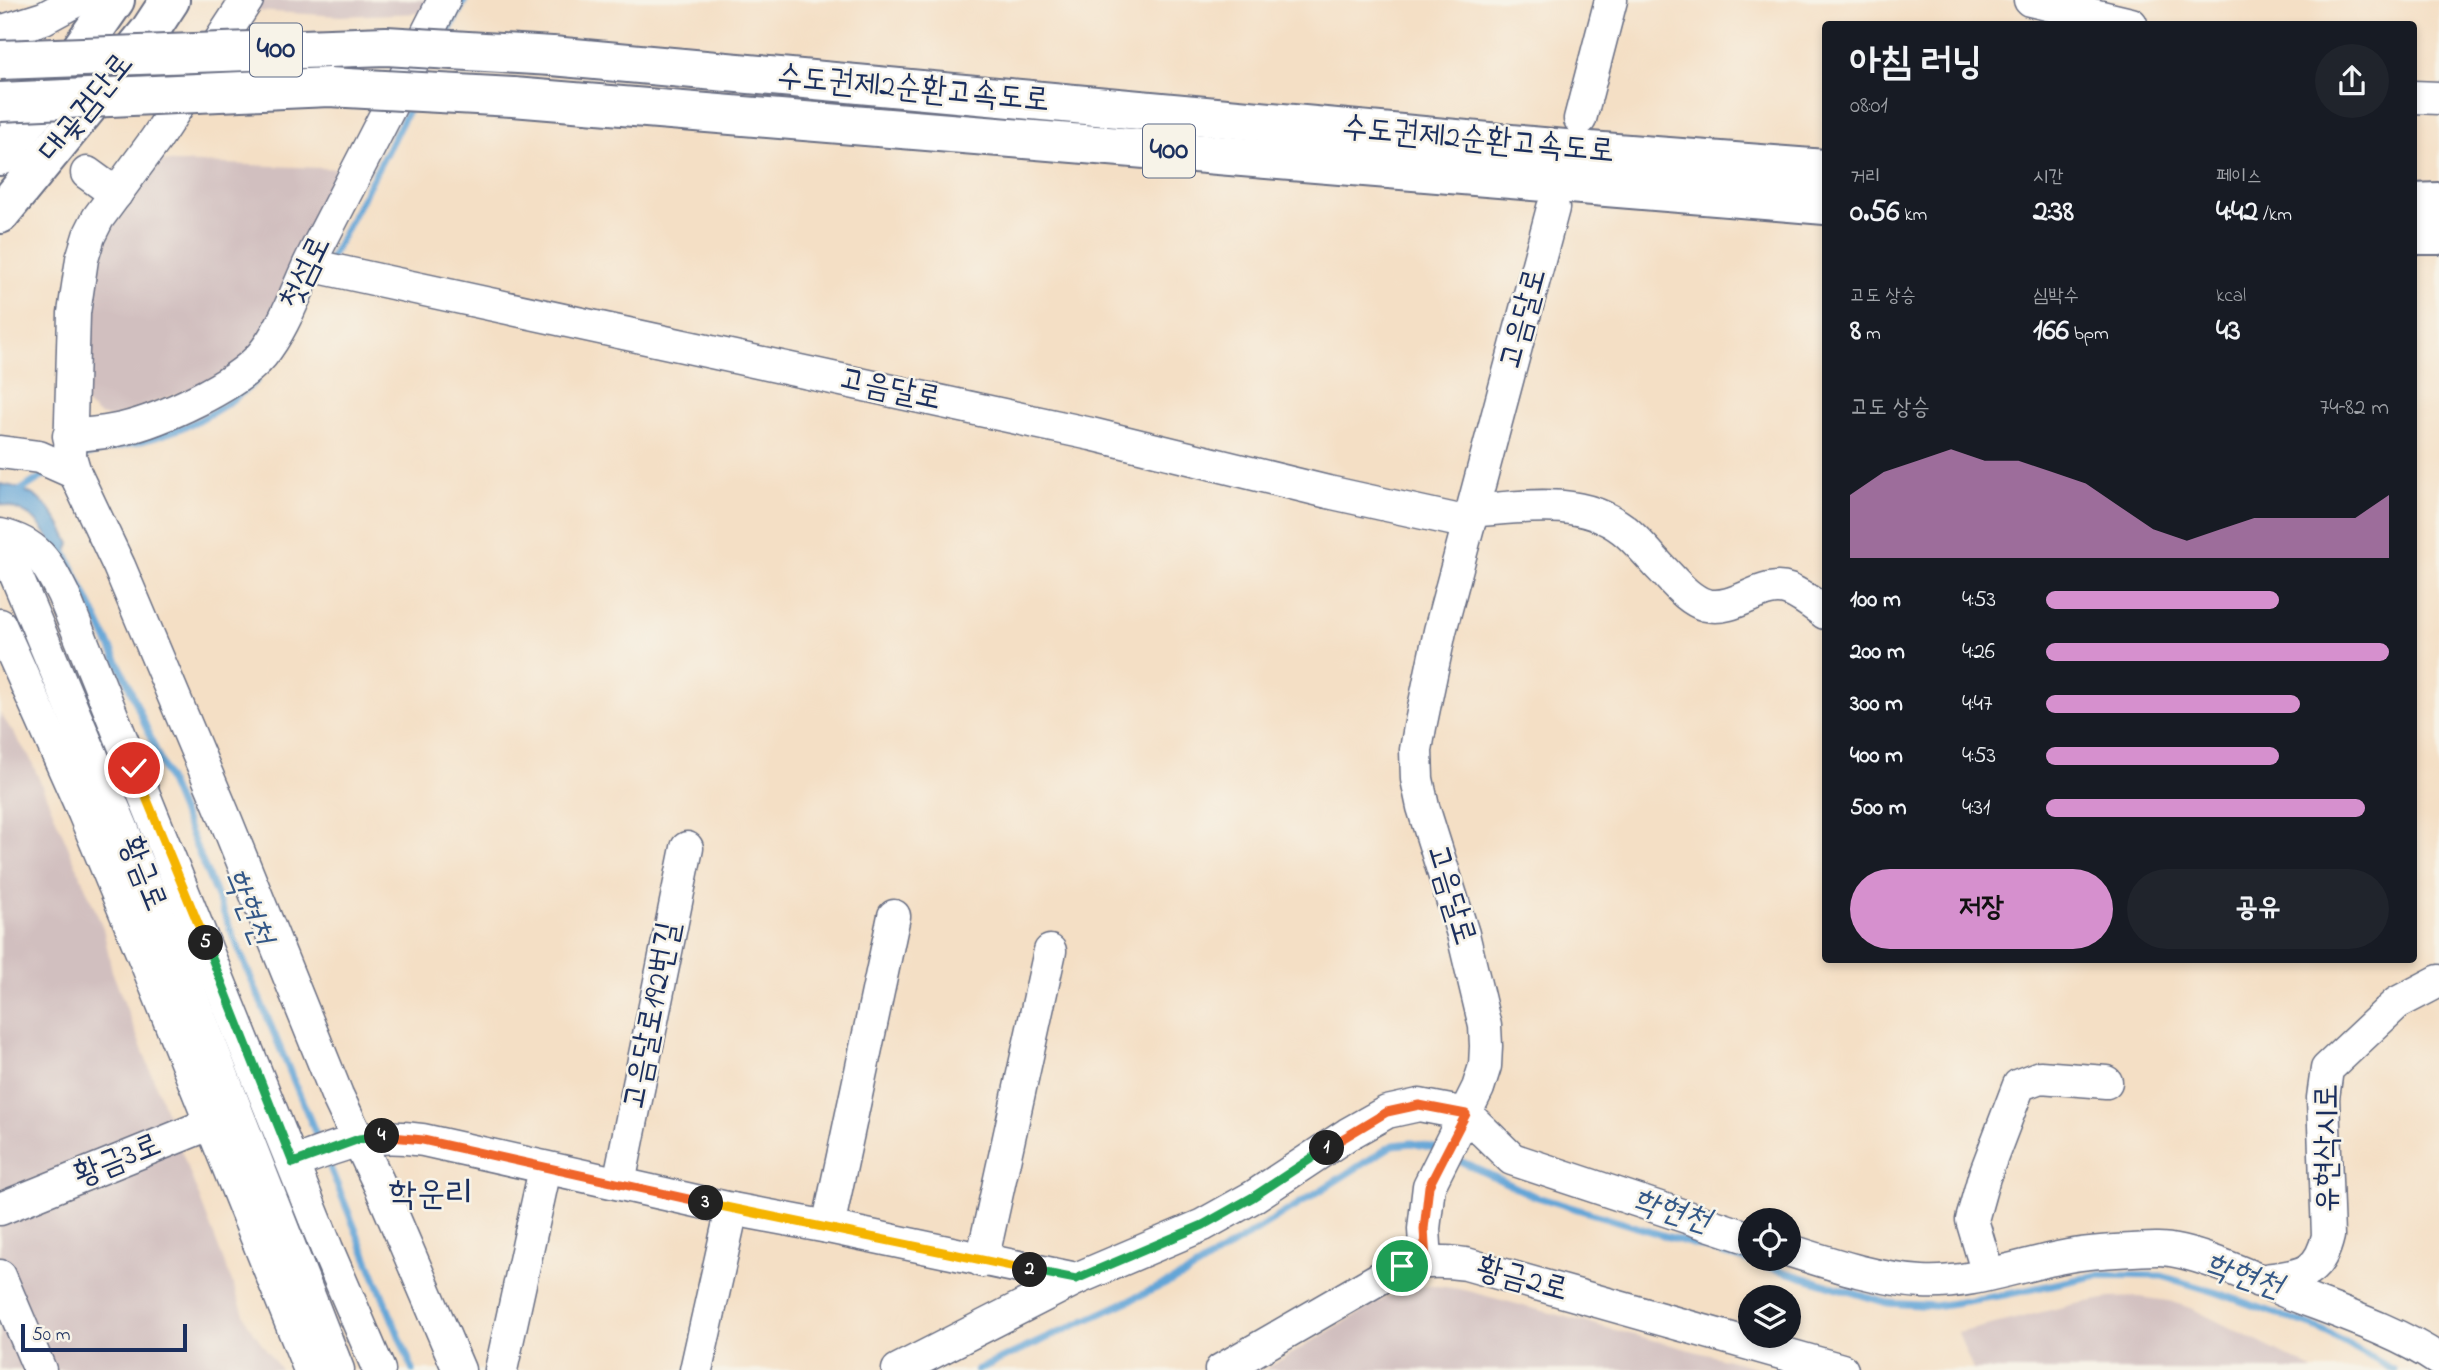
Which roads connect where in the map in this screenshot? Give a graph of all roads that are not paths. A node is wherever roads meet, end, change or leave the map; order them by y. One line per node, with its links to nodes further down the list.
1 (77, 0): 9 (street)
2 (115, 0): 15 (main road, 대곶검단로)
3 (170, 0): 23 (main road, 대곶검단로)
4 (247, 0): 18 (street)
5 (444, 0): 26 (street, 첫섬로)
6 (1611, 0): 14 (street)
7 (2030, 0): 8 (street)
8 (2118, 21)
9 (0, 32)
10 (0, 60): 16 (main road, 수도권제2순환고속도로 / 400, bridge)
11 (2417, 97): 12 (street)
12 (2439, 98)
13 (0, 102): 21 (main road, 수도권제2순환고속도로 / 400, bridge)
14 (1580, 118)
15 (0, 156)
16 (1822, 169)
17 (87, 173): 18 (street)
18 (116, 194): 27 (street)
19 (2439, 202): 20 (main road)
20 (2417, 203)
21 (1822, 205)
22 (1553, 208): 30 (street, 고음달로)
23 (0, 214)
24 (2417, 235): 25 (main road)
25 (2439, 235)
26 (309, 265): 27 (street, 첫섬로); 30 (street, 고음달로)
27 (69, 436): 29 (street)
28 (0, 452): 29 (street)
29 (75, 473): 41 (street)
30 (1471, 517): 32 (street, 고음달로); 40 (street, 고음달로)
31 (0, 536): 39 (street, 황금로); 42 (street)
32 (1822, 611)
33 (0, 625): 39 (street, 황금로)
34 (687, 848): 44 (street, 고음달로192번길)
35 (894, 916): 47 (street)
36 (1050, 951): 50 (street)
37 (2439, 981): 55 (street, 유현삭시로)
38 (2106, 1082): 52 (street)
39 (224, 1118): 45 (street, 황금3로); 58 (street, 황금로); 59 (street, 황금로)
40 (1462, 1123): 48 (street); 51 (street, 고음달로); 54 (street)
41 (353, 1141): 42 (street); 43 (street); 61 (street)
42 (298, 1161): 60 (street)
43 (545, 1169): 44 (street); 62 (street)
44 (619, 1183): 46 (street)
45 (0, 1209)
46 (733, 1209): 47 (street); 63 (street)
47 (828, 1227): 50 (street)
48 (1738, 1234)
49 (1801, 1254): 52 (street)
50 (982, 1261): 54 (street)
51 (1426, 1261): 65 (street, 황금2로); 66 (street, 황금2로)
52 (1988, 1274): 55 (street)
53 (0, 1276): 57 (street)
54 (1076, 1279): 64 (street)
55 (2259, 1281): 56 (street)
56 (2439, 1360)
57 (40, 1370)
58 (310, 1370)
59 (338, 1370)
60 (379, 1370)
61 (459, 1370)
62 (501, 1370)
63 (696, 1370)
64 (898, 1370)
65 (1221, 1370)
66 (1842, 1370)

